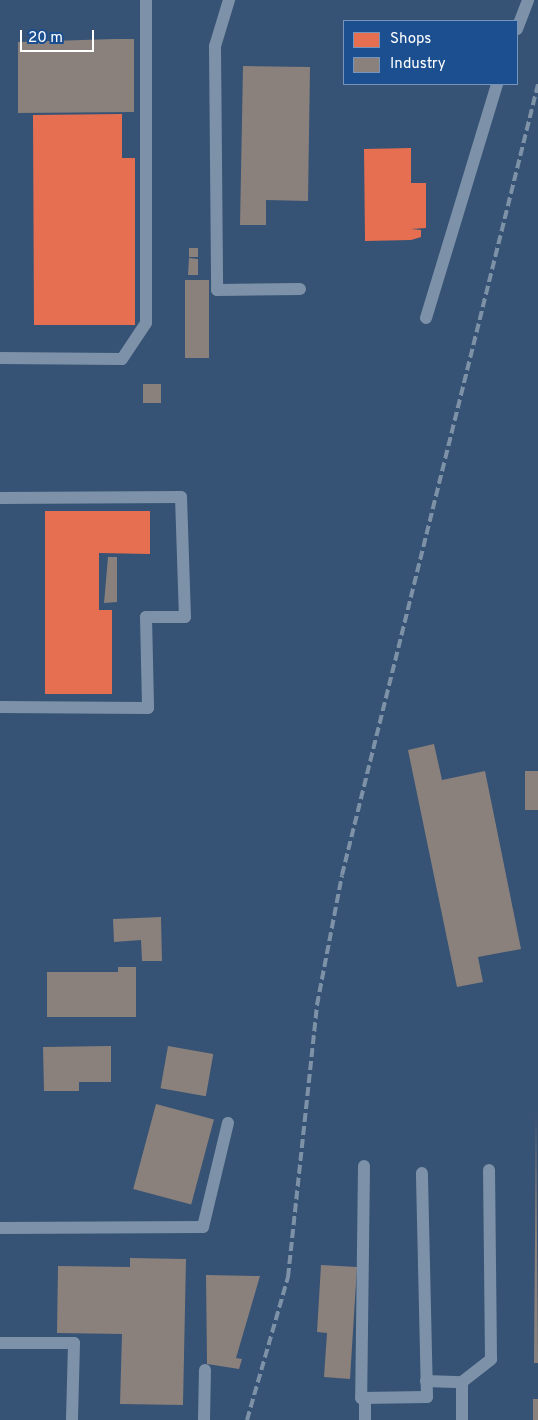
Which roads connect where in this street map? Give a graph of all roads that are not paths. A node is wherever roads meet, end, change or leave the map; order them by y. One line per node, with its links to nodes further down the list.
1 (146, 0): 8 (lane)
2 (229, 0): 6 (lane)
3 (528, 0): 4 (lane)
4 (518, 26)
5 (497, 85): 7 (lane)
6 (300, 289)
7 (426, 318)
8 (0, 358)
9 (0, 498): 10 (lane)
10 (0, 707)
11 (228, 1123): 15 (lane)
12 (364, 1166): 20 (lane)
13 (489, 1170): 19 (lane)
14 (422, 1173): 18 (lane)
15 (0, 1228)
16 (0, 1343): 21 (lane)
17 (205, 1370): 22 (lane)
18 (426, 1381): 19 (lane); 20 (lane)
19 (462, 1382): 24 (lane)
20 (365, 1398): 23 (lane)
21 (72, 1420)
22 (204, 1420)
23 (365, 1420)
24 (462, 1420)

